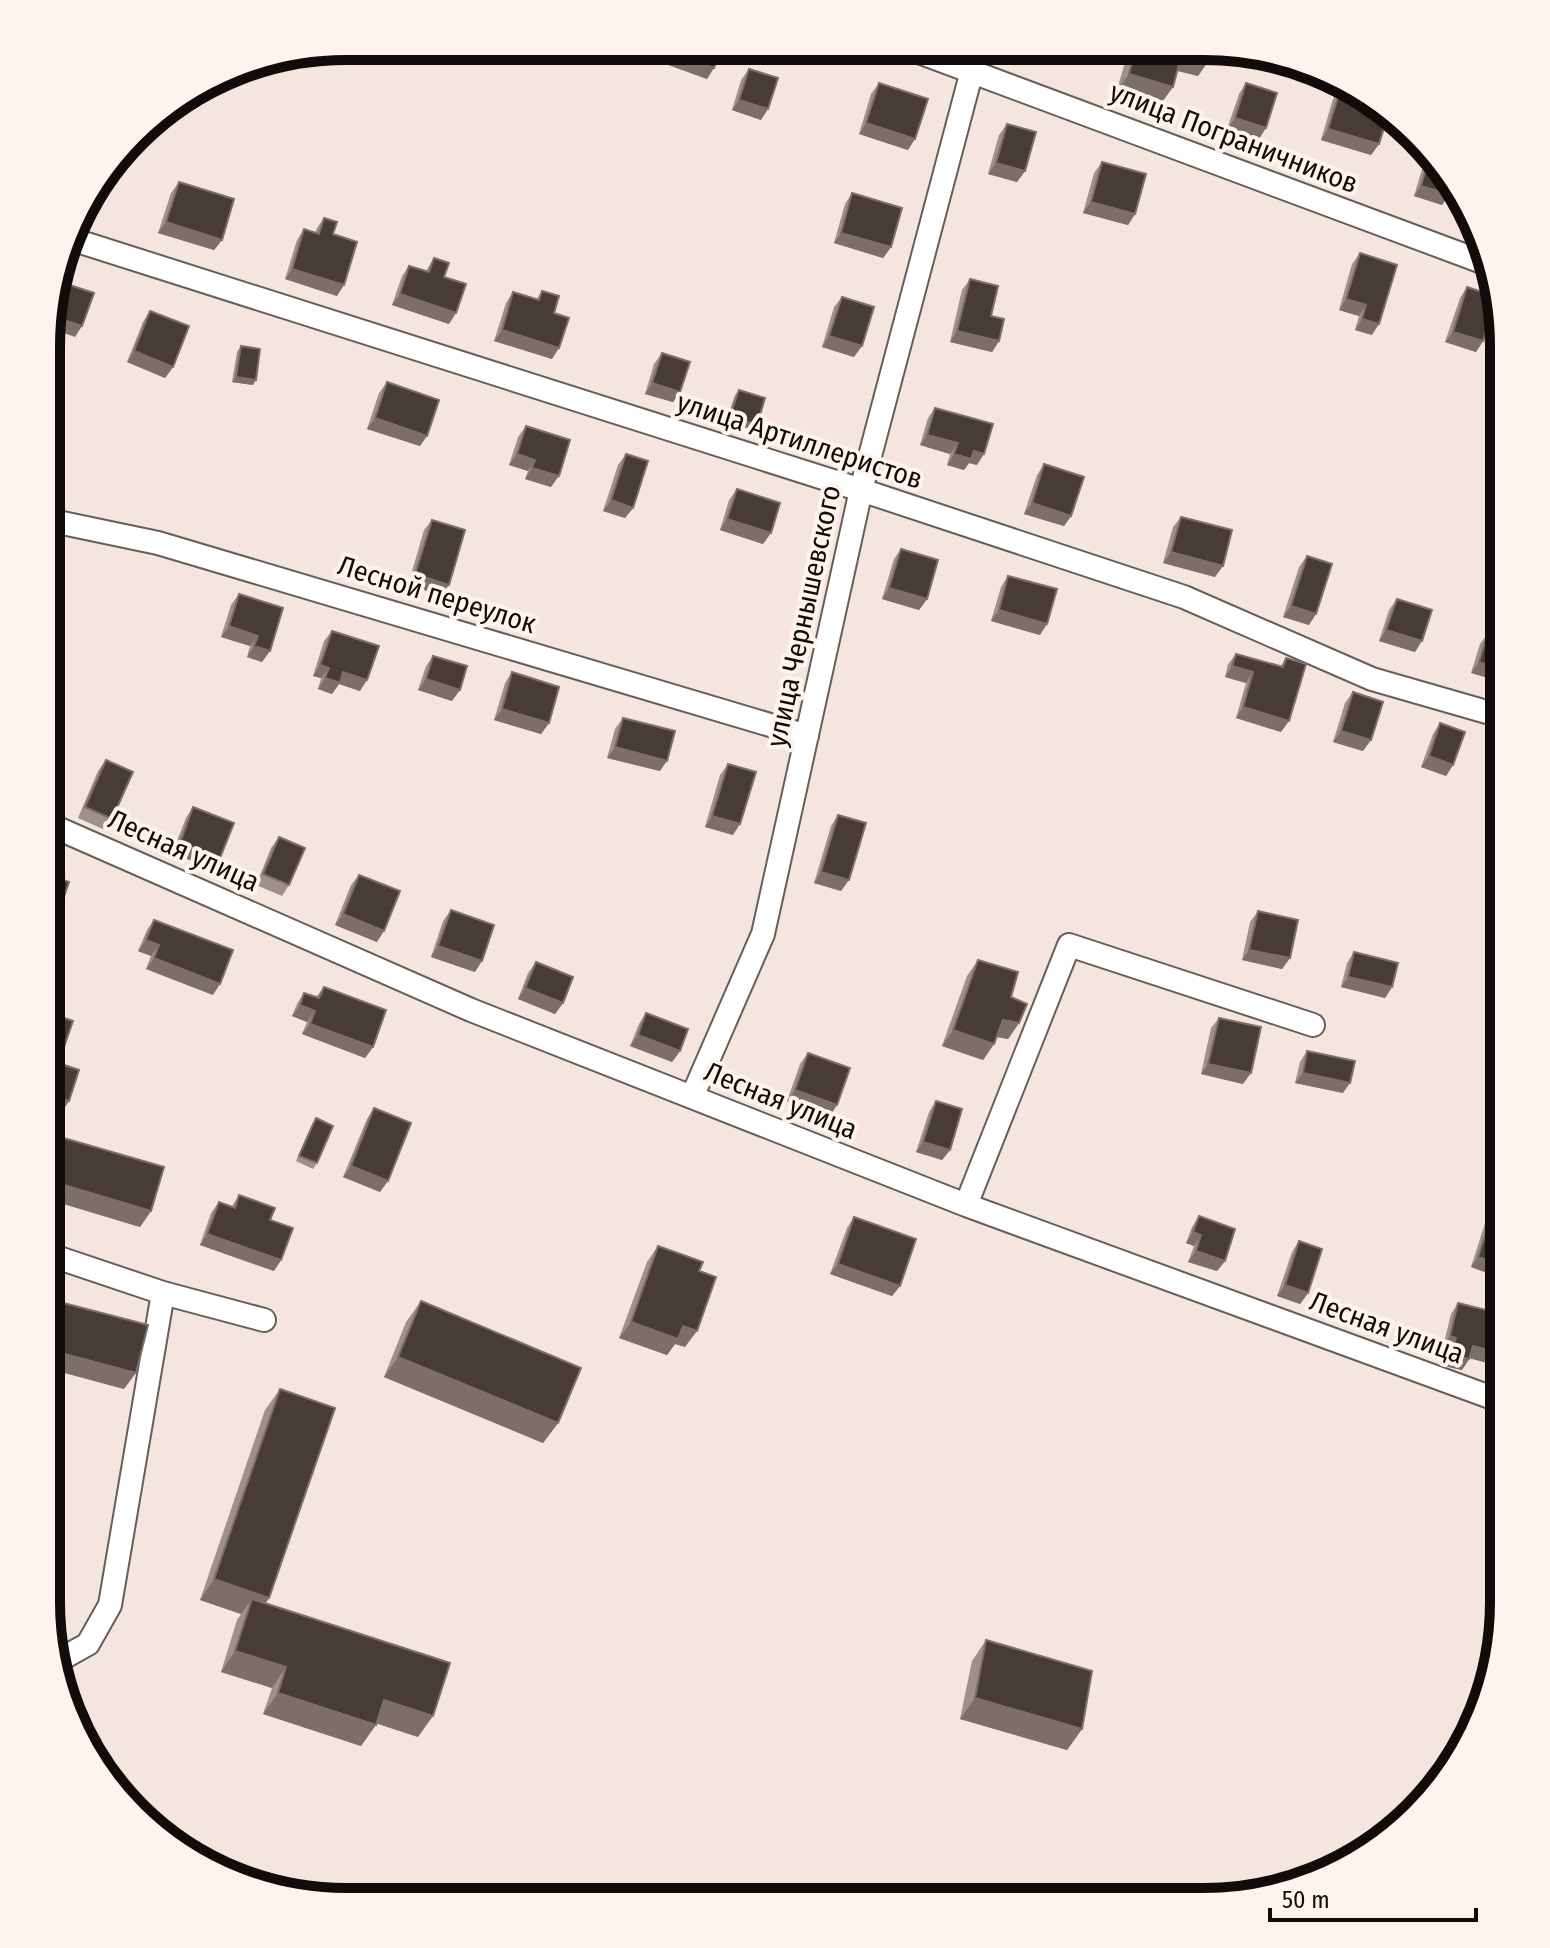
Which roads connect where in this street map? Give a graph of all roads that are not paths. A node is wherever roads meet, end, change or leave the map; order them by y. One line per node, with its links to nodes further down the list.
1 (943, 60): 3 (street, улица Пограничников)
2 (975, 60): 3 (street, улица Чернышевского)
3 (973, 71): 5 (street, улица Пограничников); 6 (street, улица Чернышевского)
4 (80, 242): 6 (street, улица Артиллеристов)
5 (1477, 260)
6 (861, 490): 8 (street, улица Артиллеристов); 9 (street, улица Чернышевского)
7 (60, 523): 9 (street, Лесной переулок)
8 (1490, 713)
9 (807, 736): 12 (street, улица Чернышевского)
10 (60, 829): 12 (street, Лесная улица)
11 (1313, 1025): 13 (street)
12 (692, 1097): 13 (street, Лесная улица)
13 (966, 1205): 17 (street, Лесная улица)
14 (60, 1258): 15 (street)
15 (163, 1293): 16 (street); 18 (street)
16 (264, 1320)
17 (1490, 1397)
18 (65, 1657)

